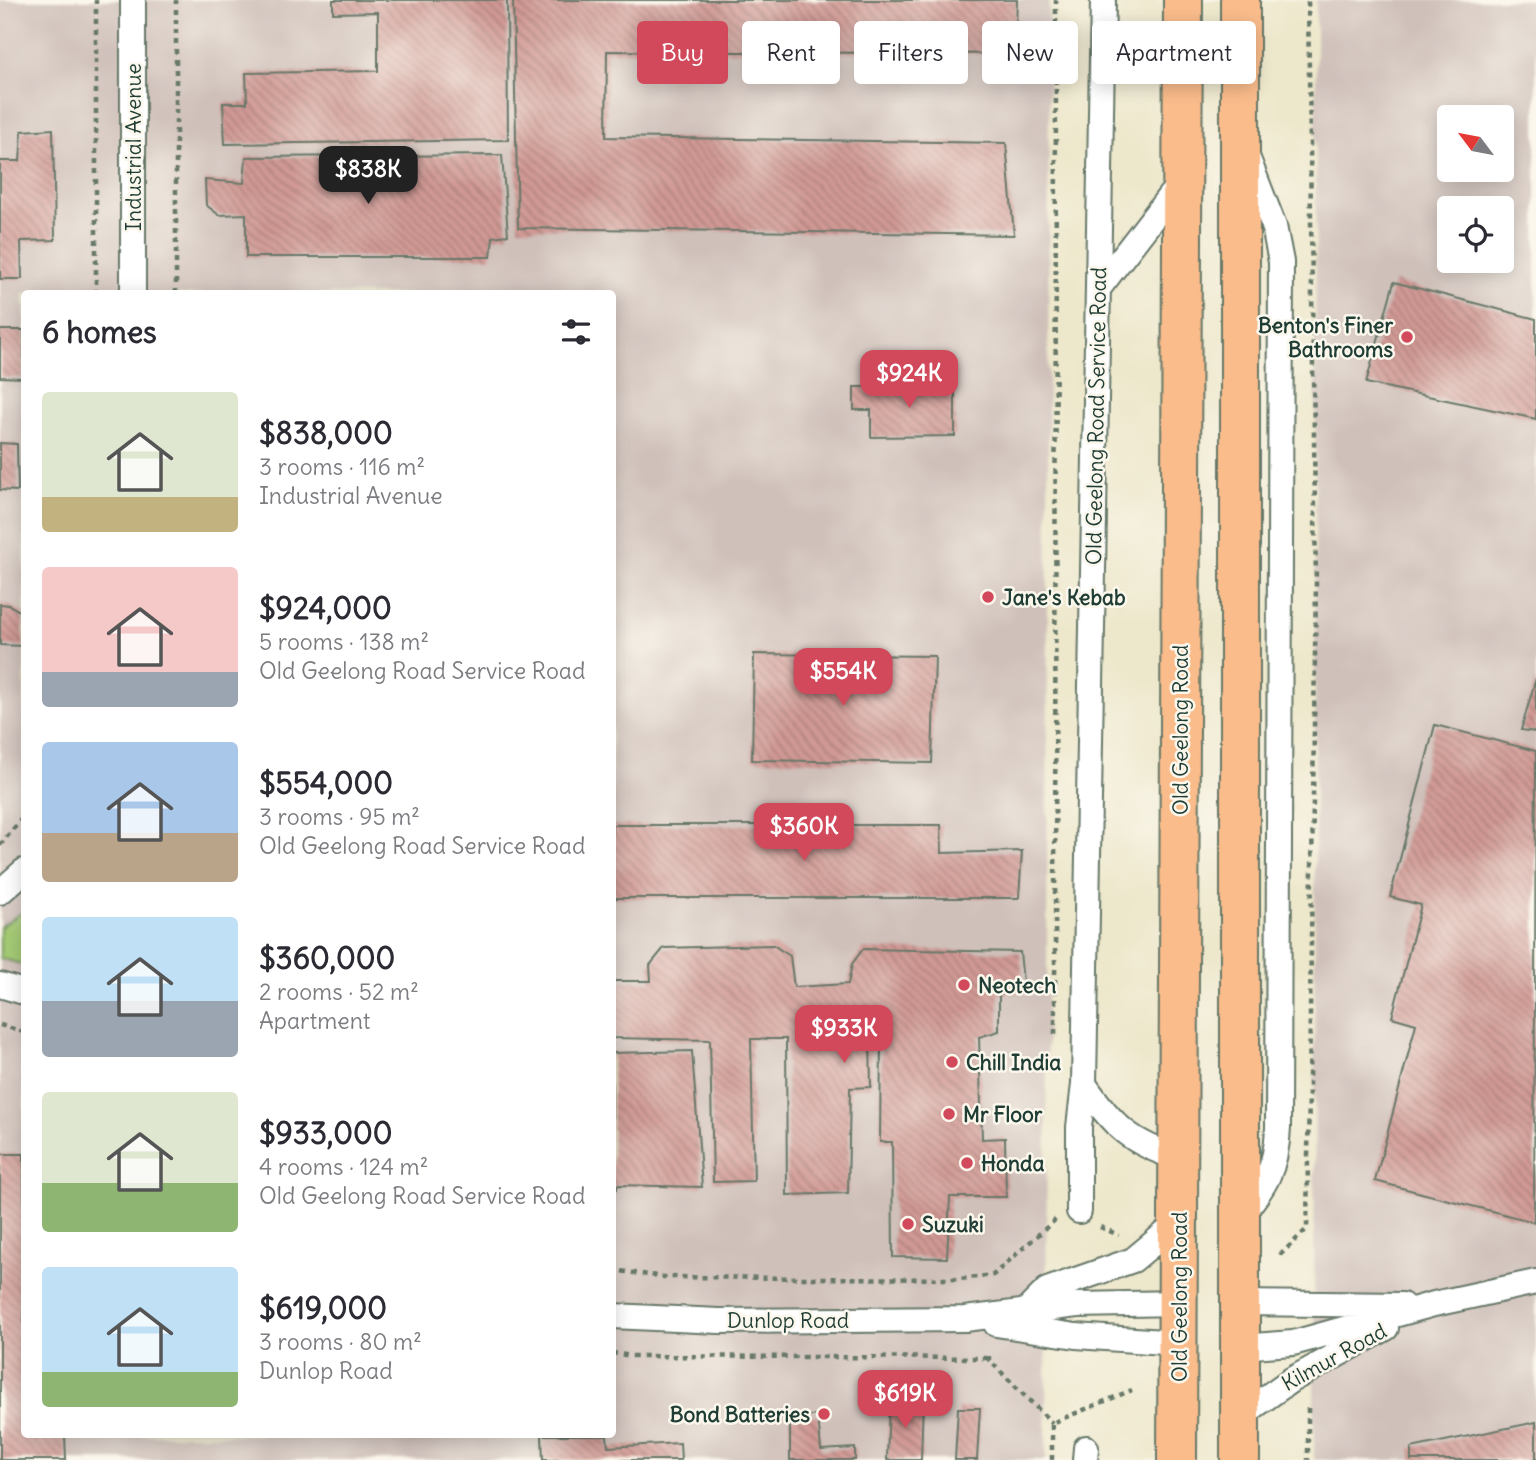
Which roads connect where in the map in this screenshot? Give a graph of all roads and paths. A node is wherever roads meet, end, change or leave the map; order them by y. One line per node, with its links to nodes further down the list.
1 (96, 0): 12 (path)
2 (133, 0): 13 (street, Industrial Avenue)
3 (176, 0): 14 (path)
4 (1056, 0): 25 (path)
5 (1103, 0): 11 (street, Old Geelong Road Service Road)
6 (1183, 0): 10 (main road, Old Geelong Road)
7 (1240, 0): 9 (main road)
8 (1308, 0): 32 (path)
9 (1240, 138): 19 (street); 20 (main road)
10 (1182, 180): 11 (street); 28 (main road, Old Geelong Road)
11 (1098, 289): 26 (street, Old Geelong Road Service Road)
12 (96, 290)
13 (133, 290)
14 (176, 290)
15 (21, 820): 16 (path)
16 (0, 845)
17 (21, 874): 18 (street)
18 (0, 892)
19 (1279, 908): 20 (street); 30 (street)
20 (1238, 978): 27 (main road)
21 (0, 985): 22 (street)
22 (21, 991)
23 (0, 1025): 24 (path)
24 (21, 1031)
25 (1055, 1046)
26 (1084, 1084): 28 (street); 29 (street, Old Geelong Road Service Road)
27 (1238, 1091): 28 (main road); 30 (main road)
28 (1179, 1158): 31 (main road, Old Geelong Road)
29 (1070, 1212): 33 (path)
30 (1238, 1220): 36 (main road)
31 (1180, 1221): 35 (main road, Old Geelong Road); 38 (street)
32 (1280, 1255)
33 (616, 1271)
34 (1536, 1282): 37 (street, Kilmur Road)
35 (1179, 1303): 36 (main road); 38 (street, Dunlop Road); 42 (main road, Old Geelong Road)
36 (1239, 1303): 37 (street, Kilmur Road); 43 (main road)
37 (1434, 1304): 43 (street, Kilmur Road); 48 (street, Kilmur Road)
38 (1026, 1312): 40 (street, Dunlop Road)
39 (616, 1316): 40 (street, Dunlop Road)
40 (965, 1320): 41 (street, Dunlop Road)
41 (991, 1324): 42 (street, Dunlop Road); 45 (path)
42 (1179, 1343): 43 (main road); 51 (main road, Old Geelong Road)
43 (1239, 1346): 48 (main road)
44 (616, 1354): 45 (path)
45 (989, 1358): 49 (path)
46 (1132, 1390): 49 (path)
47 (1308, 1408): 53 (path)
48 (1239, 1417): 52 (main road)
49 (1052, 1423): 50 (path)
50 (1052, 1460)
51 (1177, 1460)
52 (1240, 1460)
53 (1308, 1460)

